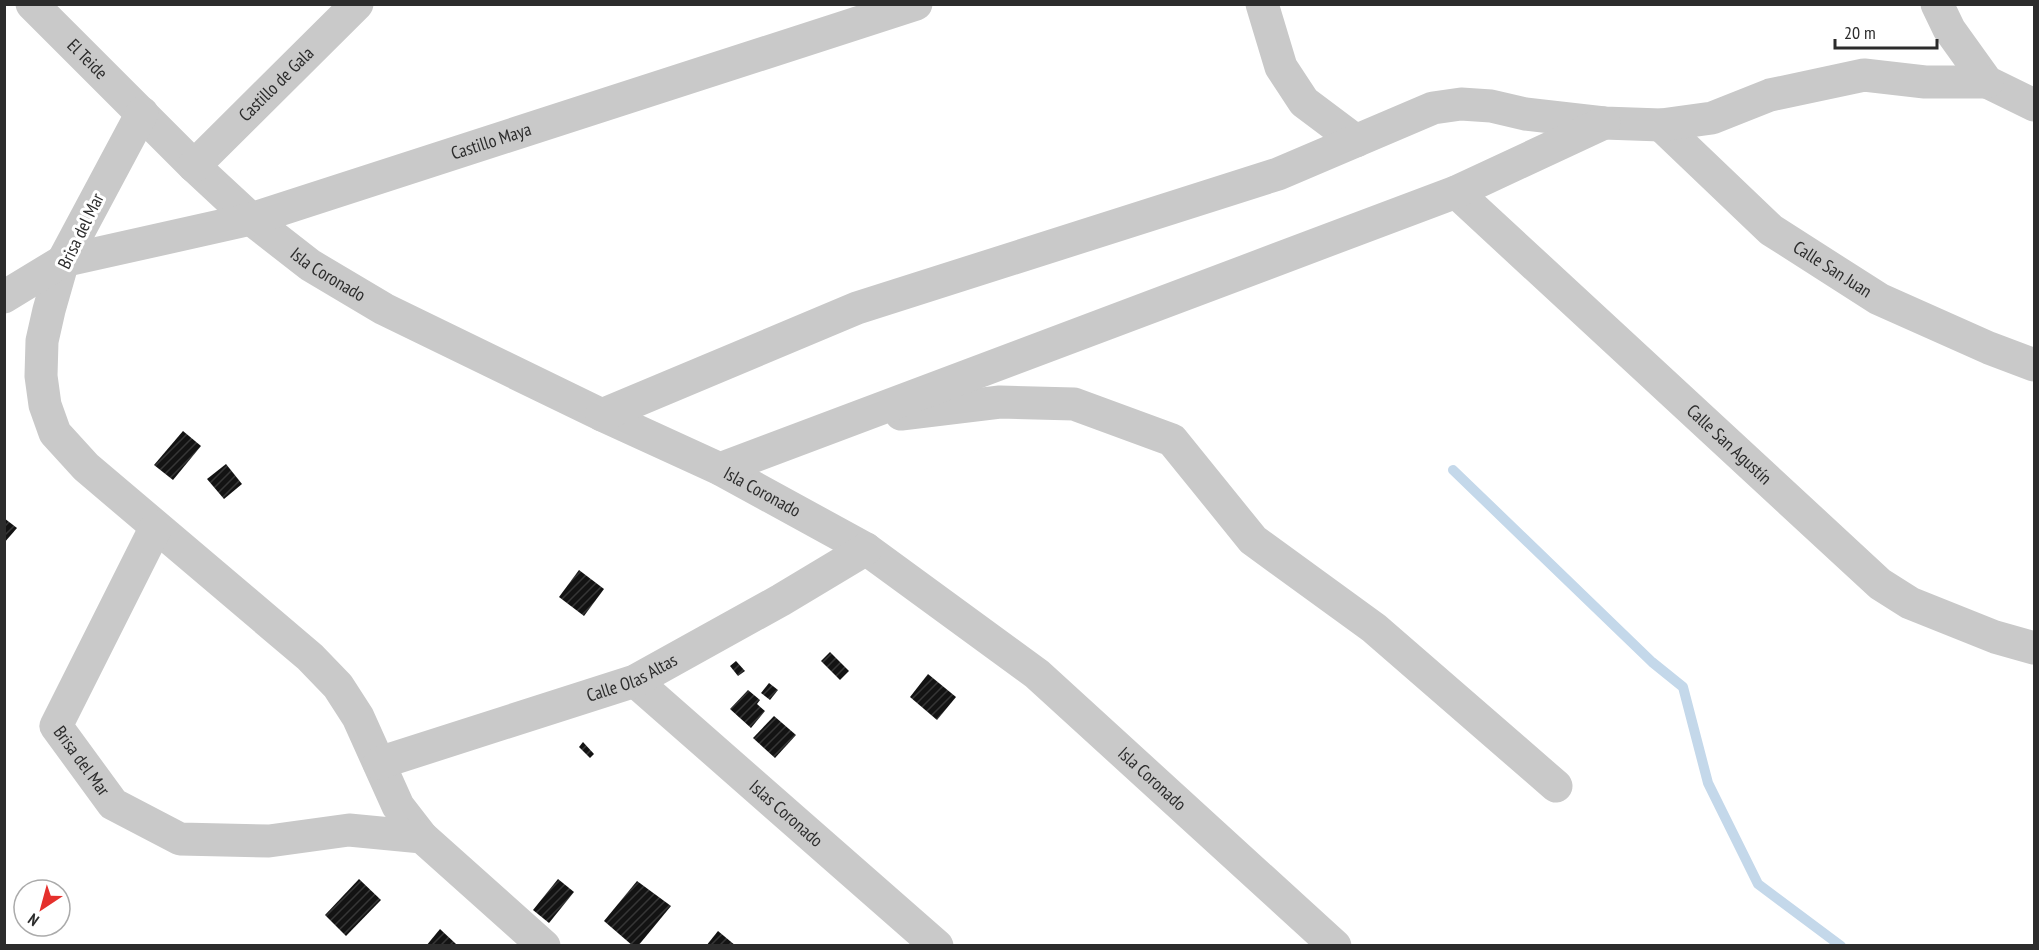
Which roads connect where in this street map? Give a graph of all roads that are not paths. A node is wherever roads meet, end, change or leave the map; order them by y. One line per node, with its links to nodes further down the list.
1 (33, 4): 8 (street, El Teide)
2 (357, 4): 12 (street, Castillo de Gala)
3 (916, 4): 14 (street, Castillo Maya)
4 (1262, 4): 11 (street)
5 (1937, 4): 6 (street)
6 (1987, 82): 7 (street); 10 (street)
7 (2034, 105)
8 (142, 112): 12 (street, Isla Coronado); 15 (street, Brisa del Mar)
9 (1604, 123): 10 (street); 11 (street); 13 (street)
10 (1661, 125): 17 (street, Calle San Juan)
11 (1356, 141): 18 (street)
12 (194, 166): 14 (street, Isla Coronado)
13 (1456, 192): 19 (street); 23 (street, Calle San Agustín)
14 (251, 219): 15 (street, Castillo Maya); 18 (street, Isla Coronado)
15 (63, 261): 16 (street); 21 (street, Brisa del Mar)
16 (4, 297)
17 (2034, 365)
18 (602, 415): 20 (street, Isla Coronado)
19 (849, 420): 20 (street); 26 (street)
20 (720, 469): 22 (street, Isla Coronado)
21 (156, 527): 25 (street, Brisa del Mar); 27 (street, Brisa del Mar)
22 (866, 549): 24 (street, Calle Olas Altas); 30 (street, Isla Coronado)
23 (2034, 648)
24 (635, 681): 25 (street, Calle Olas Altas); 29 (street, Islas Coronado)
25 (379, 763): 27 (street, Brisa del Mar)
26 (1556, 786)
27 (422, 837): 28 (street, Brisa del Mar)
28 (544, 945)
29 (937, 945)
30 (1335, 945)

